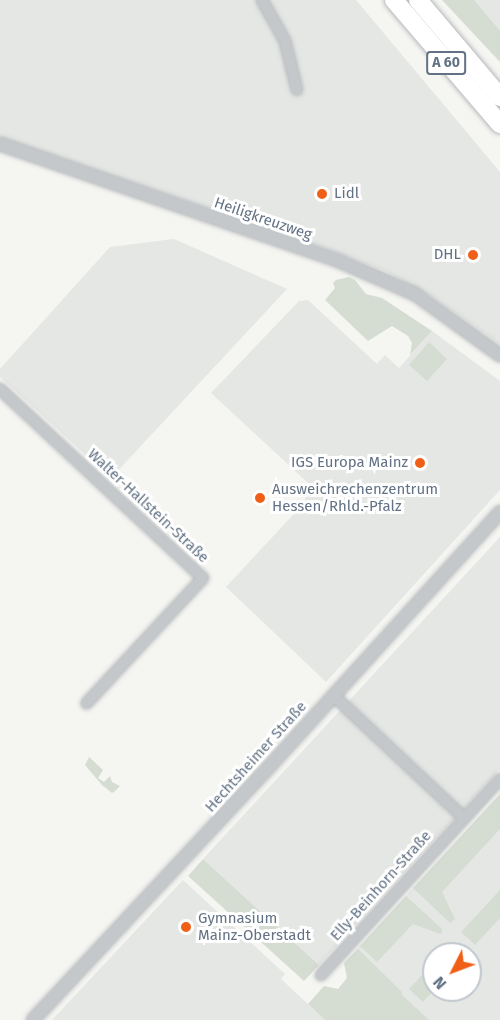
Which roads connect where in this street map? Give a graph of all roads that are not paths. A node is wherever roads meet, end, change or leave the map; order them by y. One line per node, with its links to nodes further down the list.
1 (262, 0): 4 (street)
2 (394, 0): 6 (highway, A 60)
3 (419, 1): 5 (highway, A 60)
4 (297, 90)
5 (500, 98)
6 (500, 124)
7 (0, 144): 8 (street, Heiligkreuzweg)
8 (500, 356)
9 (0, 389): 12 (street, Walter-Hallstein-Straße)
10 (500, 512): 11 (street, Hechtsheimer Straße)
11 (333, 695): 14 (street); 16 (street, Hechtsheimer Straße)
12 (87, 703)
13 (500, 779): 14 (street, Elly-Beinhorn-Straße)
14 (464, 818): 15 (street, Elly-Beinhorn-Straße)
15 (321, 975)
16 (33, 1020)

